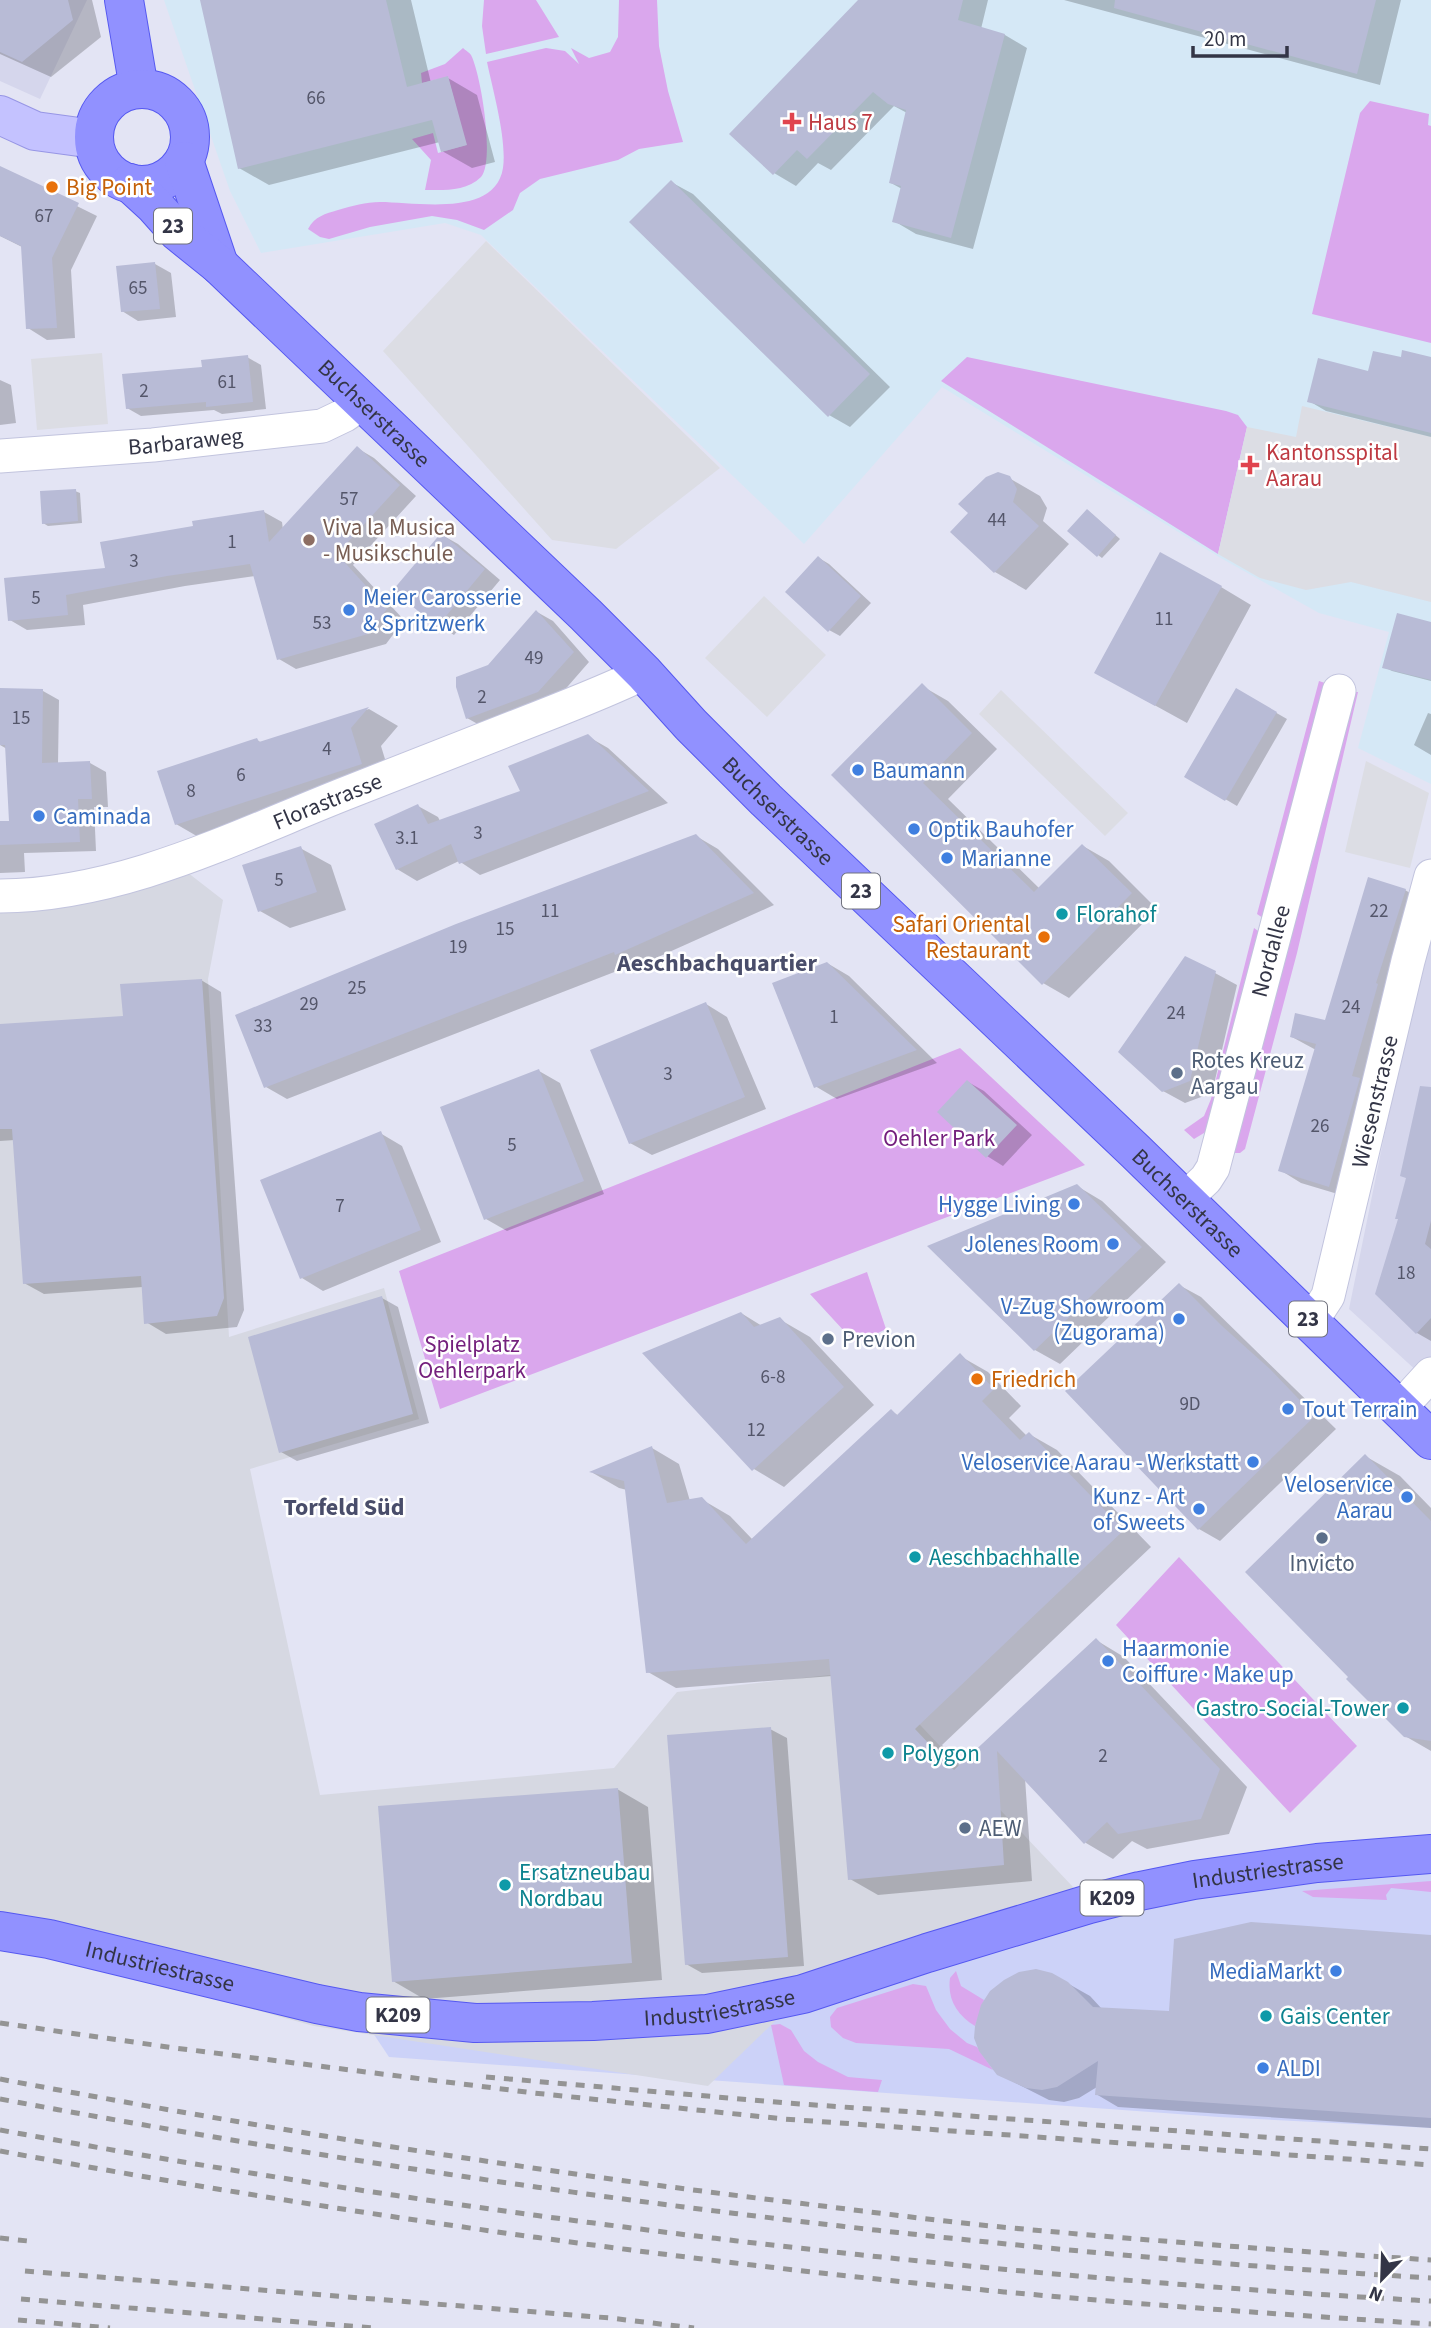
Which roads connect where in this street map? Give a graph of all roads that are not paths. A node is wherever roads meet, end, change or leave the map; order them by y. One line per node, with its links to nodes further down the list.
1 (124, 0): 2 (main road)
2 (139, 89): 4 (main road); 5 (main road, 23)
3 (0, 116): 4 (main road)
4 (94, 139): 6 (main road, 23)
5 (184, 161): 6 (main road, 23); 7 (main road, Buchserstrasse / 23)
6 (130, 183): 7 (main road, Buchserstrasse / 23)
7 (219, 265): 8 (main road, Buchserstrasse / 23)
8 (364, 402): 9 (street, Barbaraweg); 10 (main road, Buchserstrasse / 23)
9 (0, 456)
10 (644, 673): 13 (street, Florastrasse); 14 (main road, Buchserstrasse / 23)
11 (1339, 691): 14 (street, Nordallee)
12 (1431, 876): 15 (street, Wiesenstrasse)
13 (0, 896)
14 (1184, 1200): 15 (main road, Buchserstrasse / 23)
15 (1311, 1322): 17 (main road, Buchserstrasse / 23)
16 (1431, 1374): 17 (street)
17 (1399, 1409): 18 (main road, Buchserstrasse / 23)
18 (1431, 1440)
19 (1431, 1854): 20 (main road, Industriestrasse / K209)
20 (0, 1931)

